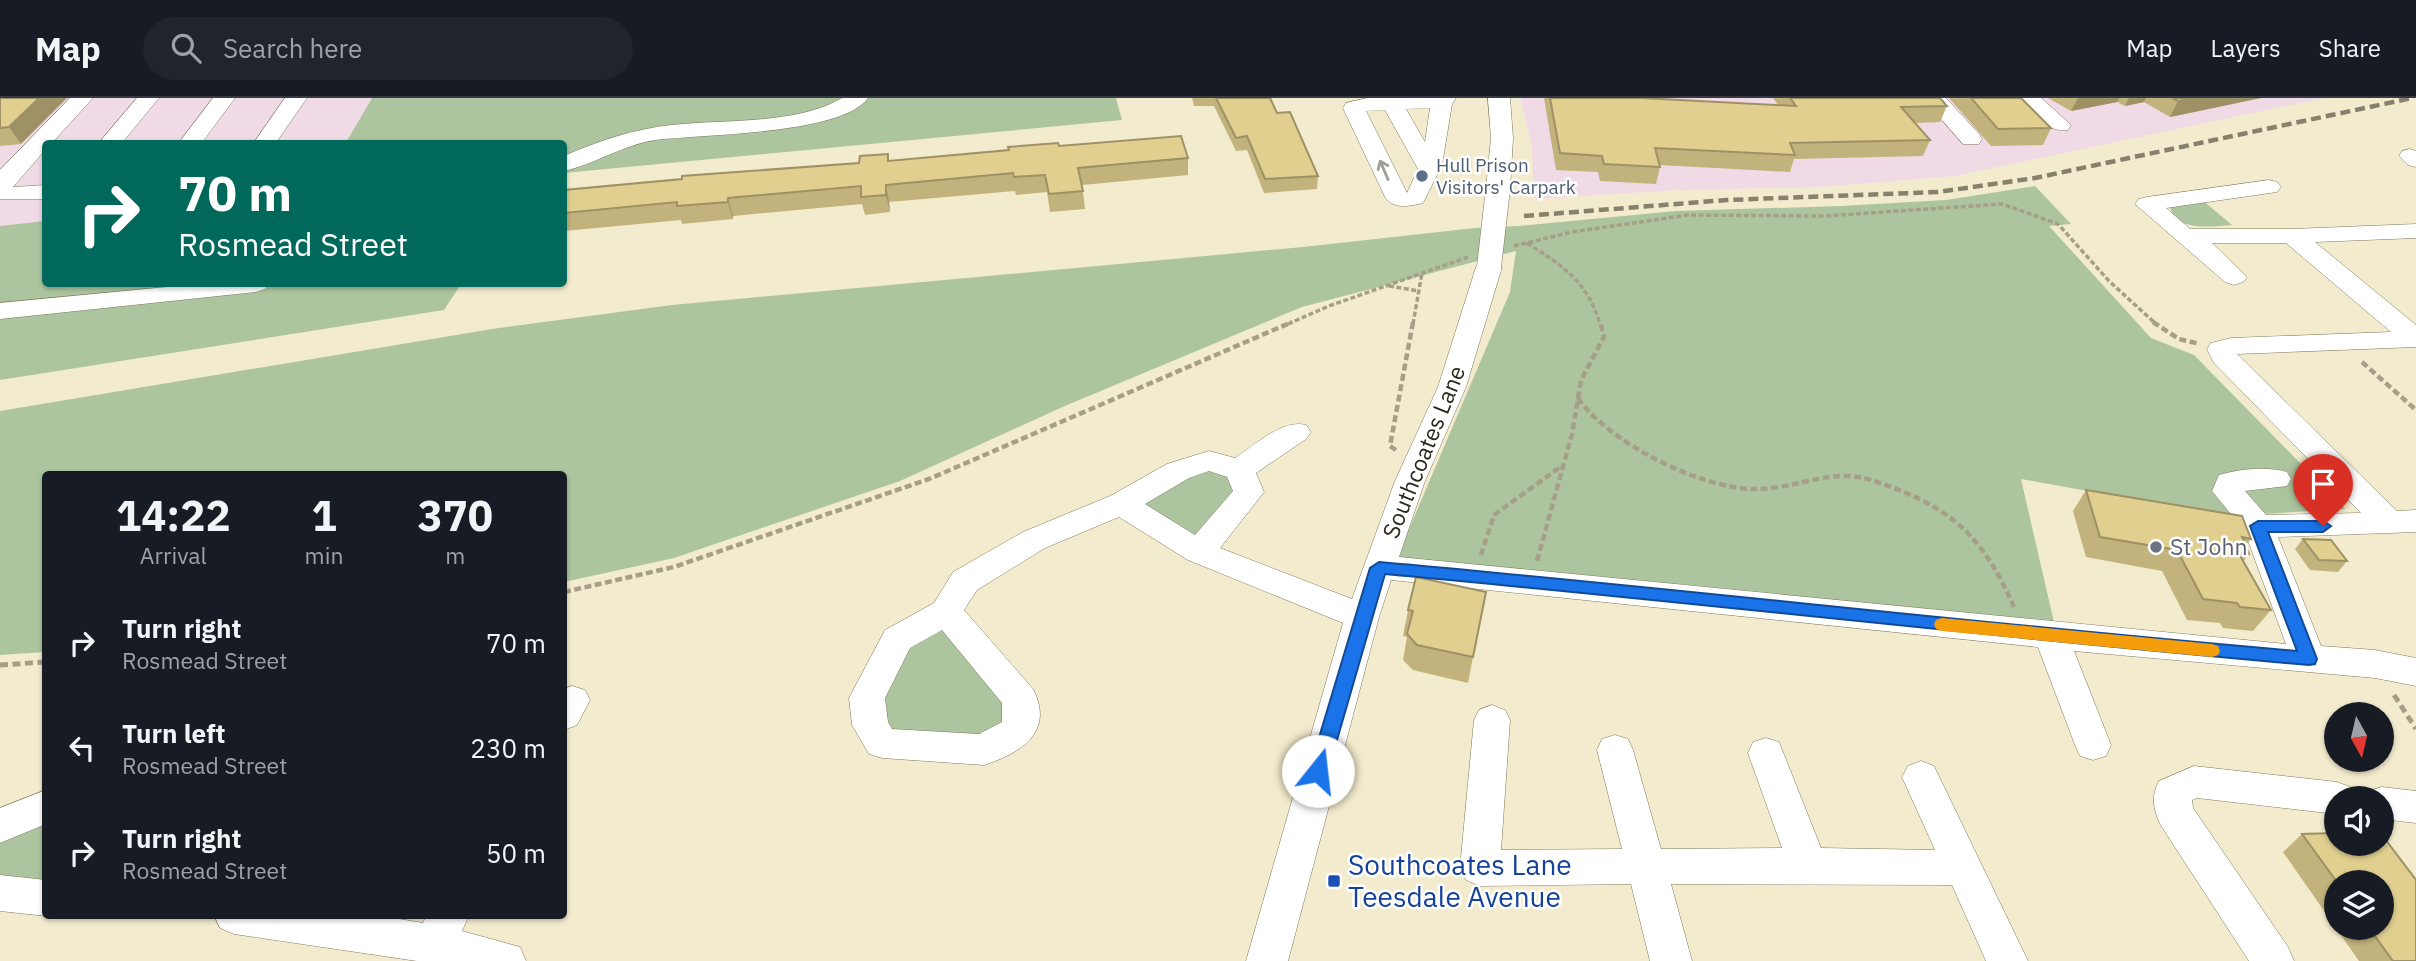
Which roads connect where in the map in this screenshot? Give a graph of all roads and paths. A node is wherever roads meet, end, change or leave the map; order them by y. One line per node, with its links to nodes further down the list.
1 (82, 98): 18 (street)
2 (148, 98): 13 (street)
3 (223, 98): 14 (street)
4 (296, 98): 15 (street)
5 (857, 98): 16 (street)
6 (1499, 98): 24 (street, Southcoates Lane, bridge)
7 (1934, 98): 12 (street)
8 (2028, 98): 11 (street)
9 (1392, 103): 10 (street); 17 (street); 17 (street, one-way to 9)
10 (1439, 103): 17 (street)
11 (2060, 125)
12 (1971, 139)
13 (112, 140)
14 (192, 140)
15 (267, 140)
16 (567, 163)
17 (1429, 167)
18 (42, 192)
19 (2263, 193): 21 (street)
20 (2416, 231): 22 (street)
21 (2184, 236): 22 (street); 26 (street)
22 (2292, 236): 31 (street)
23 (1526, 243): 24 (path); 33 (path); 34 (path)
24 (1490, 256): 25 (path); 37 (street, Southcoates Lane)
25 (1422, 272): 27 (path); 29 (path)
26 (2234, 277)
27 (1386, 285): 29 (path); 48 (path)
28 (232, 287): 30 (street)
29 (1419, 291): 37 (path)
30 (0, 312)
31 (2416, 339): 32 (street)
32 (2339, 342): 33 (street); 35 (path)
33 (2221, 349): 42 (street)
34 (1578, 398): 38 (path); 51 (path)
35 (2416, 410)
36 (1296, 432): 39 (street)
37 (1417, 465): 45 (street, Southcoates Lane)
38 (1564, 465): 46 (path); 47 (path)
39 (1239, 470): 41 (street); 44 (street)
40 (2276, 479): 43 (street)
41 (1121, 504): 44 (street); 49 (street)
42 (2402, 521): 43 (street)
43 (2258, 526): 52 (street)
44 (1199, 552): 50 (street)
45 (1379, 568): 46 (street); 50 (street, Southcoates Lane)
46 (1477, 576): 47 (street)
47 (1531, 582): 51 (street)
48 (567, 591)
49 (946, 612): 49 (street)
50 (1362, 617): 74 (street, Southcoates Lane)
51 (2038, 635): 52 (street); 57 (street)
52 (2309, 659): 55 (street)
53 (42, 662): 54 (path)
54 (0, 665)
55 (2416, 672)
56 (1492, 720): 67 (street)
57 (2094, 745)
58 (1615, 750): 67 (street)
59 (1766, 753): 66 (street)
60 (1921, 777): 68 (street)
61 (2324, 797): 77 (street)
62 (2394, 804): 63 (street)
63 (2416, 807)
64 (42, 808): 65 (street)
65 (0, 825)
66 (1808, 865): 67 (street); 68 (street)
67 (1646, 867): 75 (street)
68 (1964, 868): 76 (street)
69 (0, 893): 70 (street)
70 (42, 898)
71 (269, 919): 72 (street)
72 (441, 929): 73 (street)
73 (505, 961)
74 (1267, 961)
75 (1671, 961)
76 (2007, 961)
77 (2273, 961)

